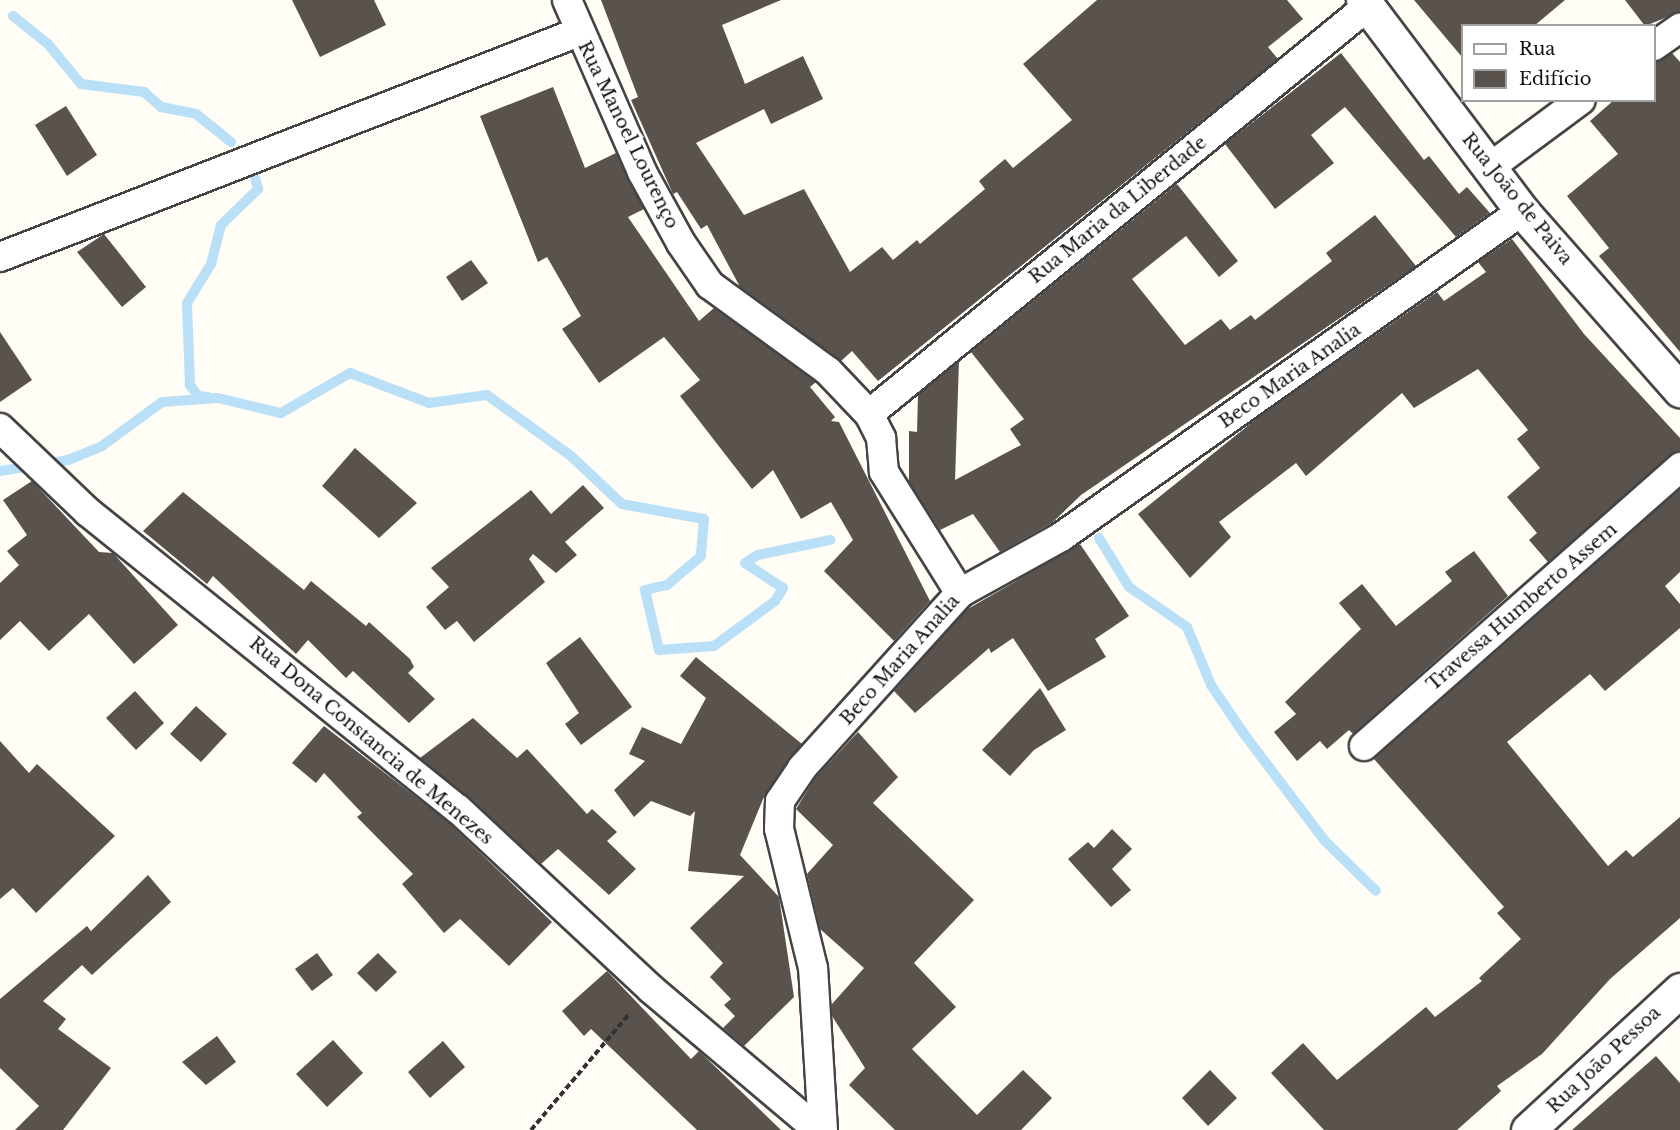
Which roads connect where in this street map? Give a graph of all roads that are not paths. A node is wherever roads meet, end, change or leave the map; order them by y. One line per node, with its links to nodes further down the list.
1 (567, 0): 4 (street, Rua Manoel Lourenço)
2 (1365, 3): 7 (street, Rua João de Paiva); 11 (street, Rua Maria da Liberdade)
3 (1680, 28): 5 (street)
4 (579, 32): 9 (street); 11 (street, Rua Manoel Lourenço)
5 (1656, 45)
6 (1578, 102): 7 (street)
7 (1489, 168): 8 (street, Rua João de Paiva)
8 (1522, 211): 10 (street, Rua João de Paiva); 14 (street, Beco Maria Analia)
9 (0, 257)
10 (1680, 390)
11 (869, 414): 14 (street, Rua Manoel Lourenço)
12 (7, 434): 17 (street, Rua Dona Constancia de Menezes)
13 (1680, 467): 15 (street, Travessa Humberto Assem)
14 (960, 593): 17 (street, Beco Maria Analia)
15 (1364, 746)
16 (1680, 990): 18 (street, Rua João Pessoa)
17 (821, 1130)
18 (1528, 1130)

